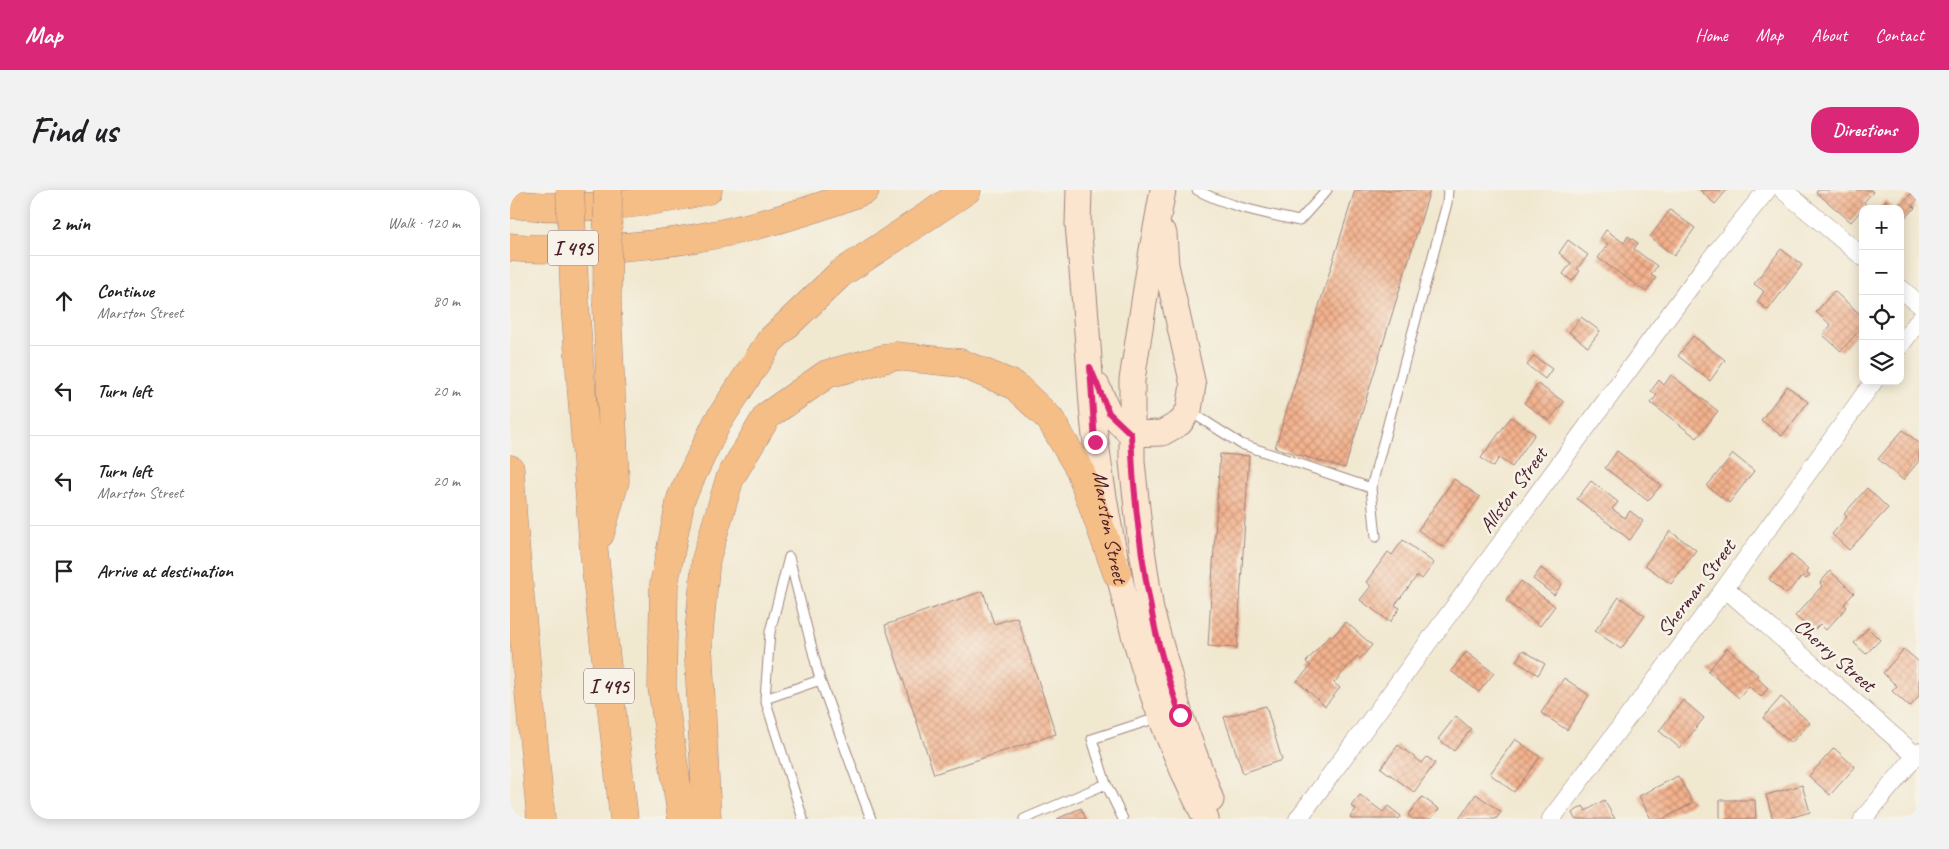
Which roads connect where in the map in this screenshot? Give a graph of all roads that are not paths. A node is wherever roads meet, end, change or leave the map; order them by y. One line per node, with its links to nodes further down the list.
1 (570, 190): 27 (highway, I 495, bridge)
2 (608, 190): 27 (highway, bridge)
3 (708, 190): 13 (highway)
4 (865, 190): 14 (highway)
5 (967, 190): 37 (highway)
6 (1079, 190): 20 (main road, Marston Street)
7 (1197, 190): 8 (lane)
8 (1327, 190)
9 (1448, 190): 25 (lane)
10 (1767, 190): 45 (street, Allston Street)
11 (1783, 190): 15 (street)
12 (1162, 194): 22 (main road); 23 (main road, Marston Street)
13 (510, 204)
14 (510, 247)
15 (1859, 254)
16 (1904, 291): 17 (street)
17 (1919, 304)
18 (1919, 320): 19 (street)
19 (1904, 341)
20 (1090, 367): 23 (main road); 28 (main road, Marston Street)
21 (1871, 385): 29 (street, Sherman Street)
22 (1189, 410): 23 (main road); 25 (lane)
23 (1131, 434): 44 (main road, Marston Street)
24 (510, 469): 35 (highway)
25 (1371, 488): 26 (lane)
26 (1376, 537)
27 (594, 552): 36 (highway, I 495)
28 (1117, 573): 32 (main road, Marston Street); 38 (highway)
29 (1725, 588): 33 (street, Cherry Street); 46 (street, Sherman Street)
30 (820, 680): 31 (lane); 31 (lane); 40 (lane)
31 (765, 699): 39 (lane)
32 (1160, 717): 34 (lane); 43 (main road, Marston Street)
33 (1917, 754): 47 (street)
34 (1106, 784): 41 (lane); 42 (lane)
35 (540, 819)
36 (624, 819)
37 (682, 819)
38 (707, 819)
39 (804, 819)
40 (871, 819)
41 (1024, 819)
42 (1123, 819)
43 (1206, 819)
44 (1217, 819)
45 (1298, 819)
46 (1551, 819)
47 (1862, 819)

